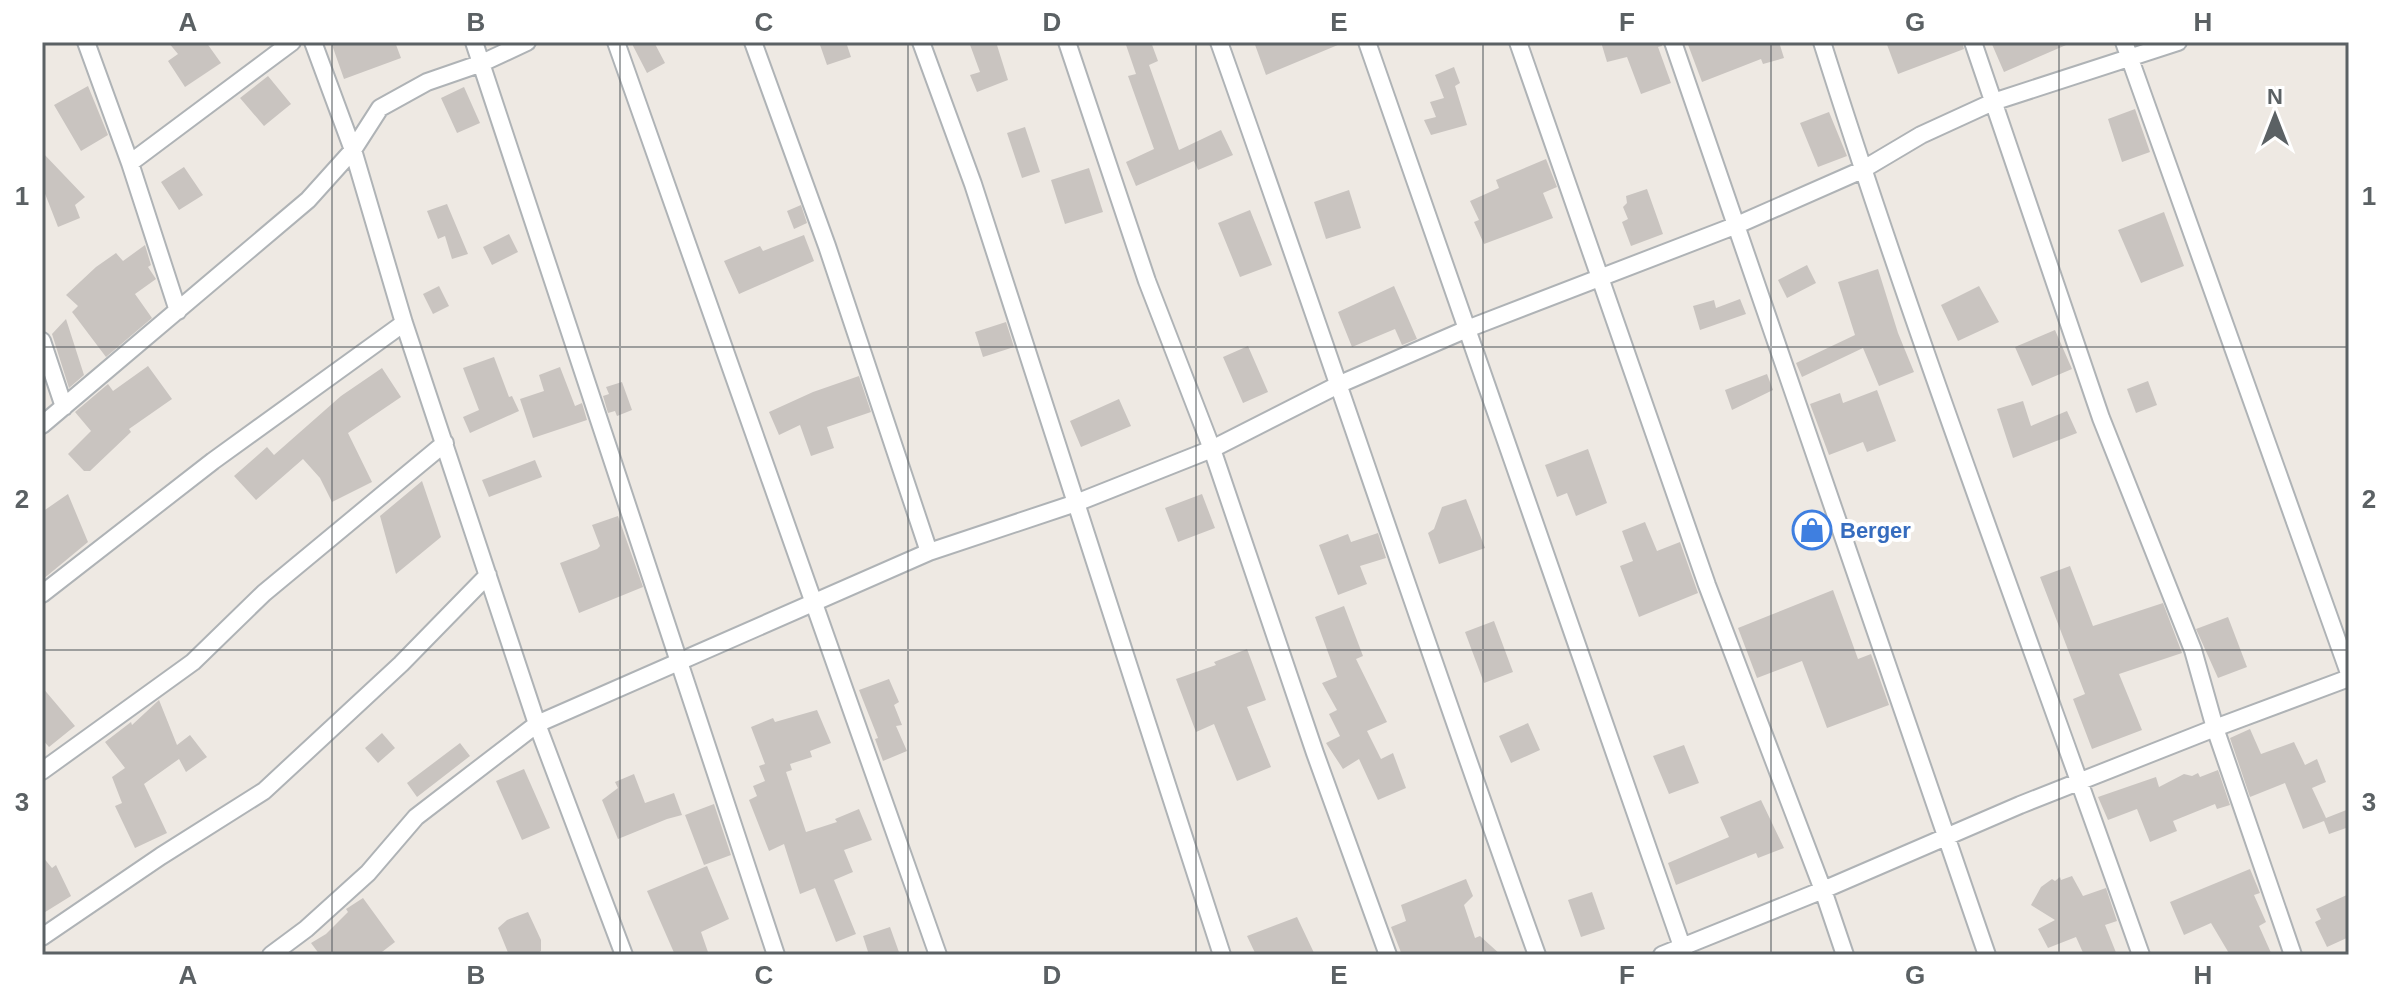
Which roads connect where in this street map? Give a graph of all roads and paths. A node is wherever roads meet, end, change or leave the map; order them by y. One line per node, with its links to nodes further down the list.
1 (86, 42): 21 (street)
2 (292, 42): 21 (street)
3 (313, 42): 20 (street)
4 (474, 42): 18 (street)
5 (527, 42): 18 (street)
6 (616, 42): 38 (street)
7 (753, 42): 35 (street)
8 (921, 42): 34 (street)
9 (1067, 42): 33 (street)
10 (1219, 42): 29 (street)
11 (1367, 42): 27 (street)
12 (1518, 42): 24 (street)
13 (1673, 42): 23 (street)
14 (1822, 42): 22 (street)
15 (1973, 42): 19 (street)
16 (2178, 42): 17 (street)
17 (2127, 50): 19 (street); 40 (street)
18 (482, 63): 20 (street); 39 (street)
19 (1993, 102): 22 (street); 42 (street)
20 (353, 150): 25 (street); 26 (street)
21 (130, 163): 25 (street)
22 (1862, 170): 23 (street); 44 (street)
23 (1737, 225): 24 (street); 45 (street)
24 (1599, 277): 27 (street); 46 (street)
25 (178, 311): 30 (street)
26 (404, 323): 32 (street); 37 (street)
27 (1467, 329): 29 (street); 48 (street)
28 (42, 341): 30 (street)
29 (1340, 384): 33 (street); 55 (street)
30 (64, 407): 31 (street)
31 (42, 425)
32 (445, 443): 36 (street); 43 (street)
33 (1212, 449): 34 (street); 54 (street)
34 (1076, 503): 35 (street); 53 (street)
35 (929, 552): 38 (street)
36 (488, 575): 41 (street); 47 (street)
37 (42, 594)
38 (813, 601): 39 (street); 52 (street)
39 (680, 660): 41 (street); 51 (street)
40 (2349, 676): 42 (street)
41 (537, 724): 49 (street); 50 (street)
42 (2215, 728): 44 (street); 60 (street)
43 (42, 771)
44 (2080, 783): 45 (street); 59 (street)
45 (1946, 838): 46 (street); 58 (street)
46 (1823, 890): 48 (street); 57 (street)
47 (42, 937)
48 (1683, 951): 56 (street)
49 (620, 954)
50 (271, 955)
51 (776, 955)
52 (938, 955)
53 (1222, 955)
54 (1388, 955)
55 (1537, 955)
56 (1662, 955)
57 (1845, 955)
58 (1987, 955)
59 (2141, 955)
60 (2293, 955)

